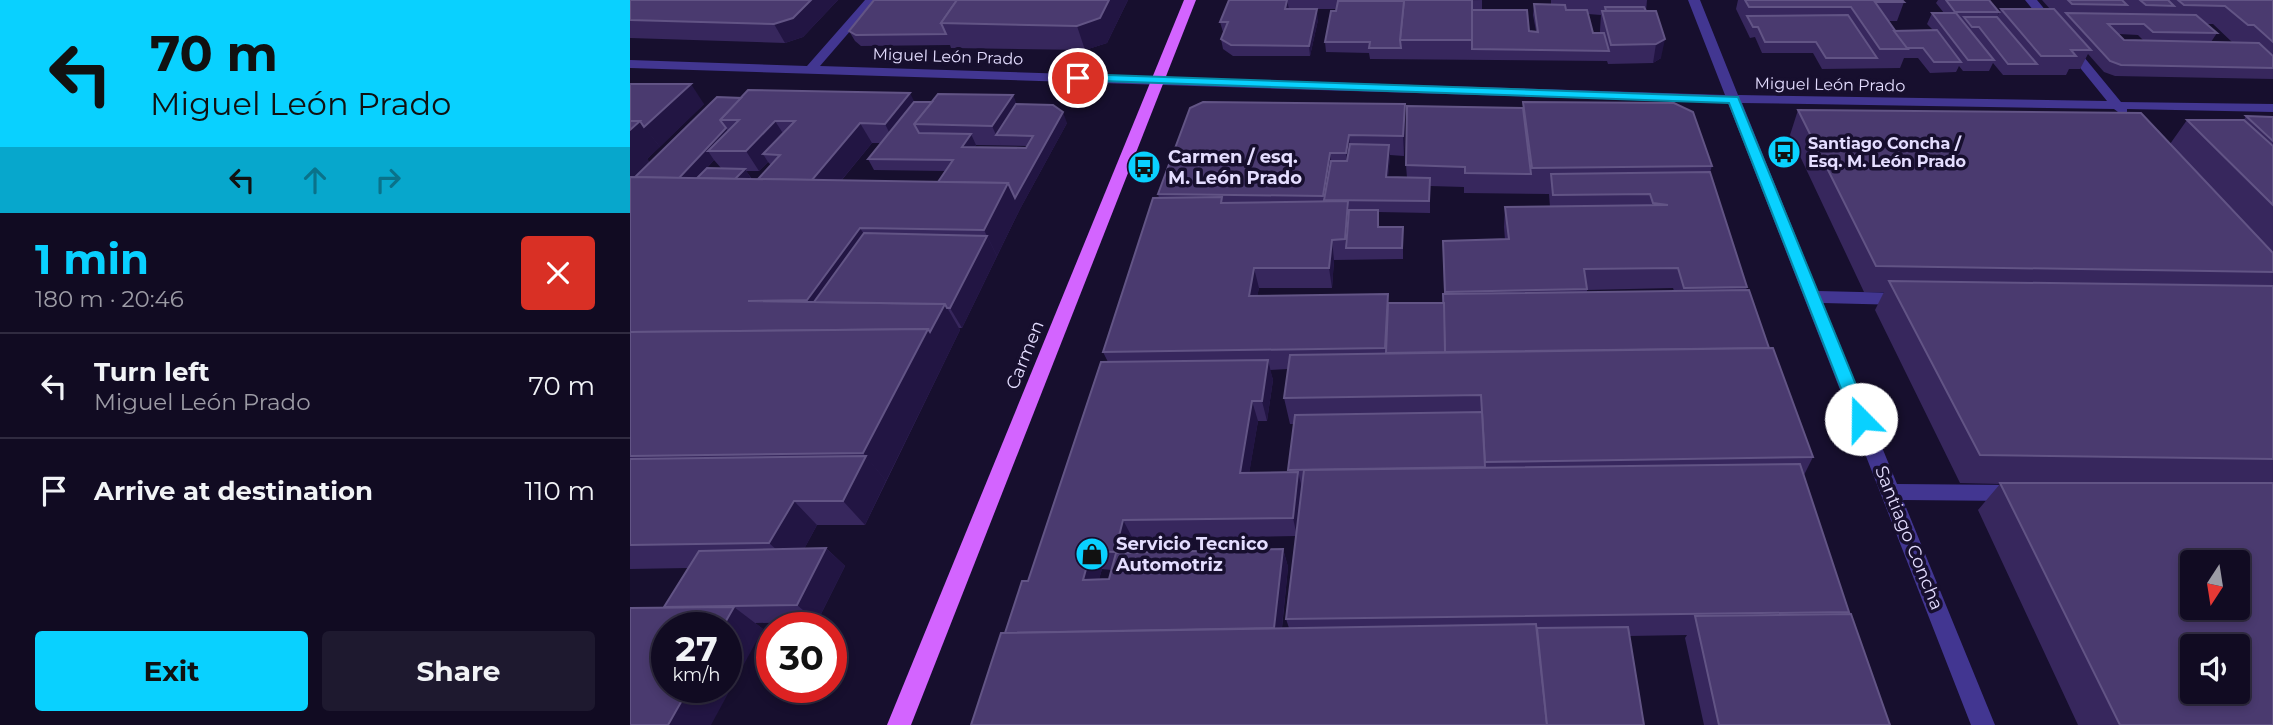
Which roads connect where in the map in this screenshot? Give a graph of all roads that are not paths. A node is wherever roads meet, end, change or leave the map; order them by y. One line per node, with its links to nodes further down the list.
1 (872, 0): 6 (street)
2 (1189, 0): 7 (main road, Carmen)
3 (1694, 0): 8 (street, Santiago Concha)
4 (2031, 0): 9 (street)
5 (630, 64): 6 (street, Miguel León Prado)
6 (810, 70): 7 (street, Miguel León Prado)
7 (1158, 80): 8 (street, Miguel León Prado); 16 (main road, Carmen)
8 (1733, 99): 9 (street, Miguel León Prado); 12 (street, Santiago Concha)
9 (2118, 107): 10 (street, Miguel León Prado); 11 (street)
10 (2273, 108)
11 (2136, 127)
12 (1813, 297): 13 (street); 14 (street, Santiago Concha)
13 (1923, 299)
14 (1891, 492): 15 (street); 17 (street, Santiago Concha)
15 (2031, 493)
16 (899, 725)
17 (1983, 725)

